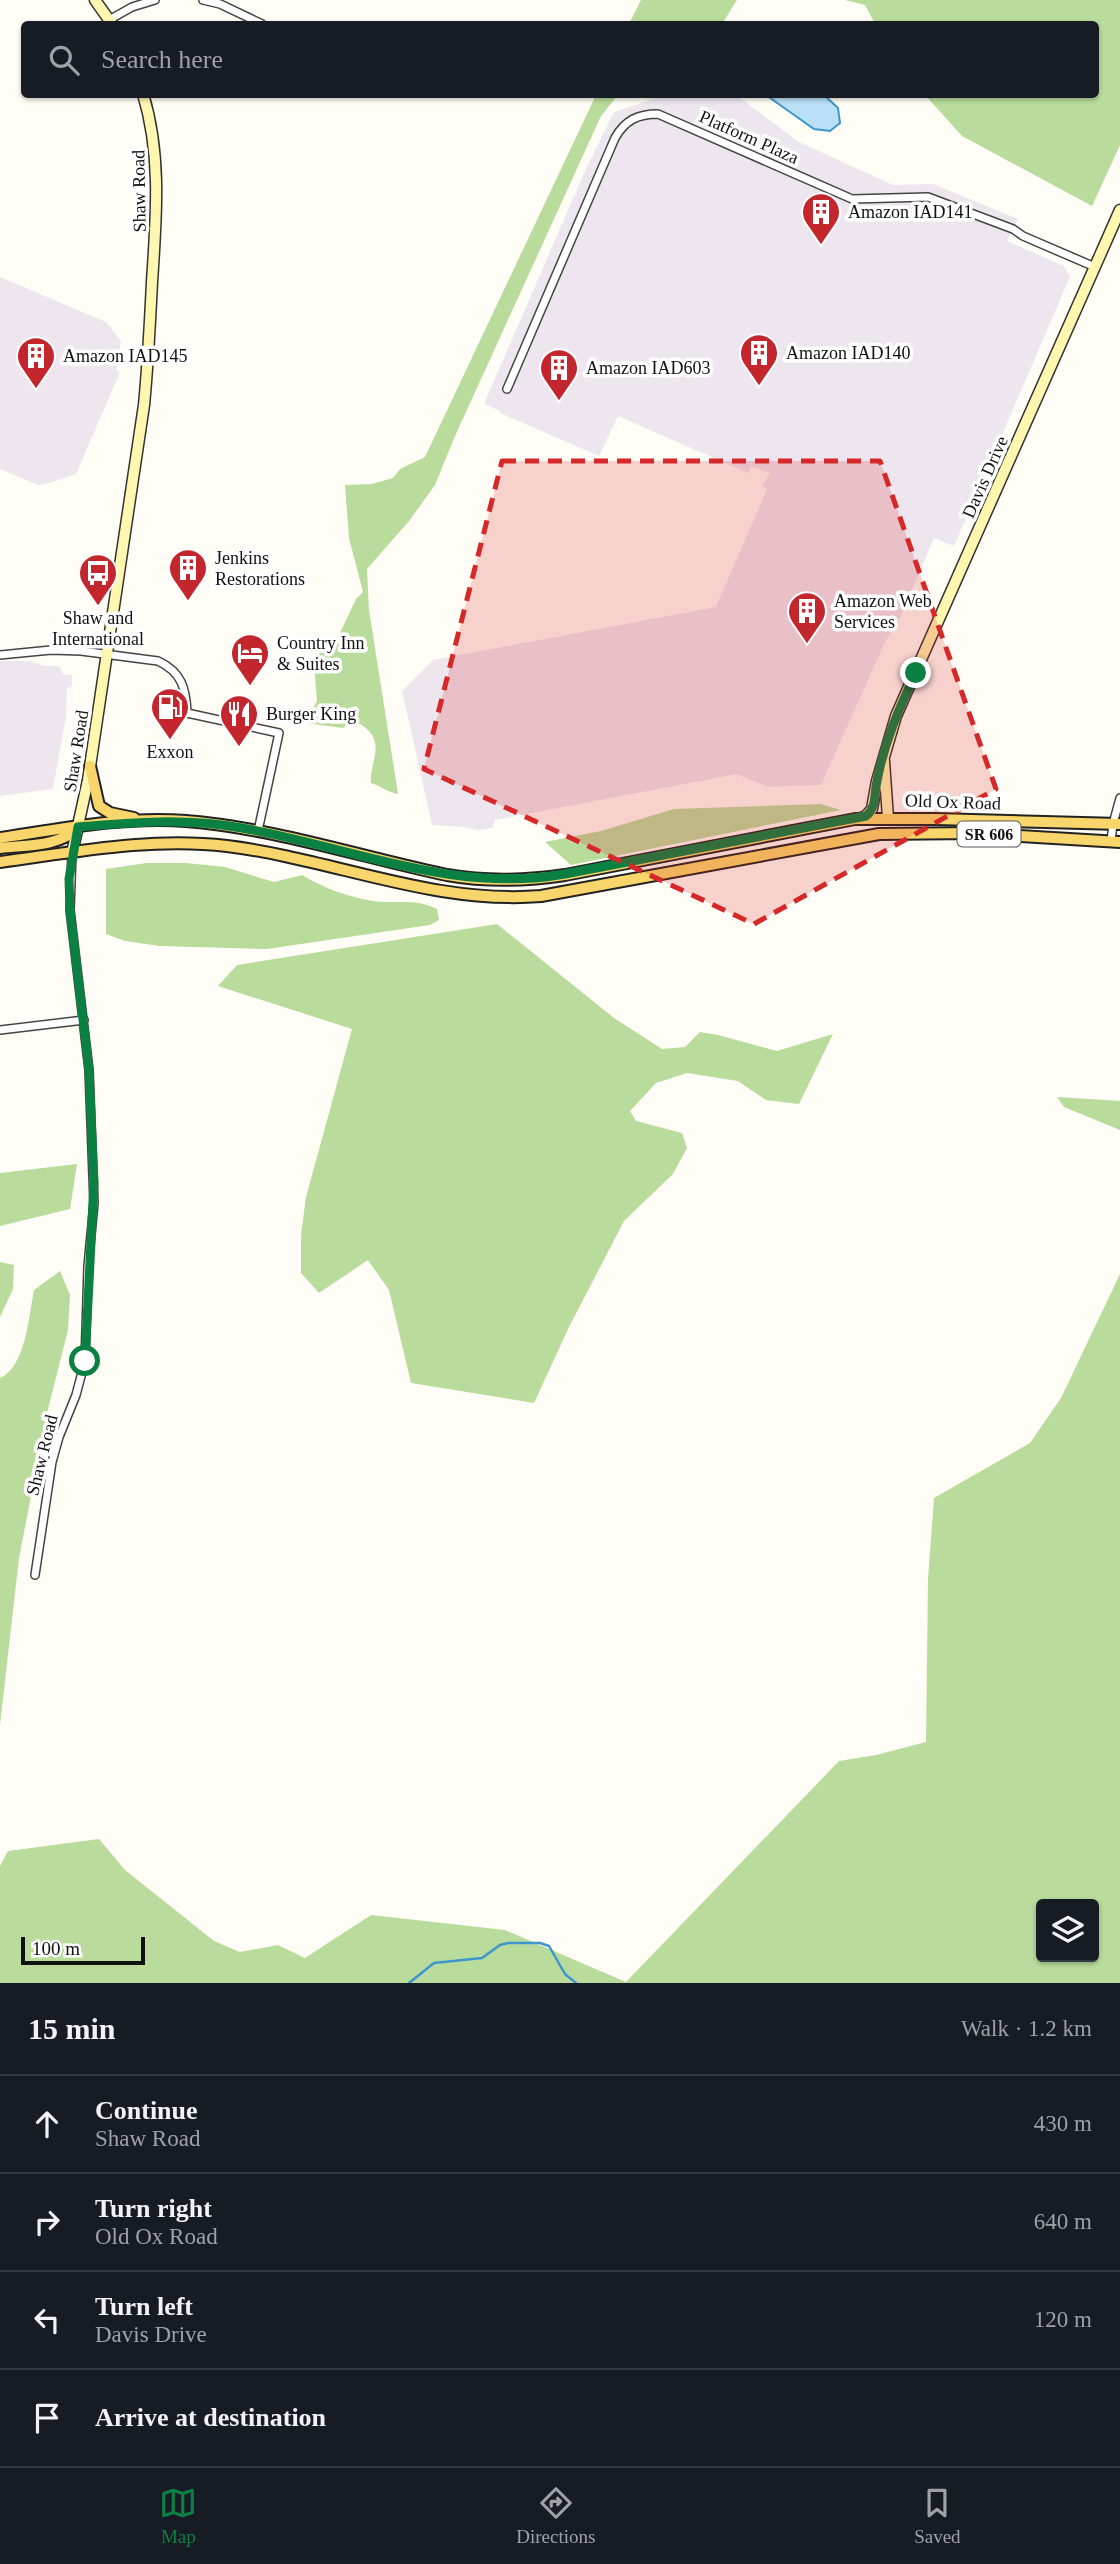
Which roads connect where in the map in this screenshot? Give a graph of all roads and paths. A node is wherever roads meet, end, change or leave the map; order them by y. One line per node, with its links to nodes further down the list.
1 (95, 0): 4 (main road)
2 (155, 0): 5 (street)
3 (203, 0): 6 (street)
4 (110, 21)
5 (112, 21)
6 (256, 21)
7 (145, 98): 12 (main road, Shaw Road)
8 (1120, 210): 9 (main road, Davis Drive)
9 (1095, 267): 10 (street, Platform Plaza); 13 (main road, Davis Drive)
10 (507, 389)
11 (0, 654): 12 (street)
12 (107, 655): 14 (main road, Shaw Road); 21 (street)
13 (883, 757): 16 (main road, Davis Drive); 17 (main road, Davis Drive)
14 (90, 766): 18 (main road); 20 (main road, Shaw Road)
15 (1120, 798): 19 (street)
16 (888, 818): 17 (main road, Old Ox Road / SR 606); 19 (main road, Old Ox Road / SR 606); 22 (main road)
17 (857, 819): 21 (main road, Old Ox Road / SR 606)
18 (151, 821): 20 (main road, Old Ox Road / SR 606); 21 (main road, Old Ox Road / SR 606)
19 (1116, 824): 24 (street)
20 (78, 827): 23 (main road, Old Ox Road / SR 606); 25 (main road); 26 (main road, Shaw Road)
21 (258, 831)
22 (866, 835): 24 (main road, Old Ox Road / SR 606); 26 (main road, Old Ox Road / SR 606)
23 (0, 838)
24 (1116, 842)
25 (0, 849)
26 (72, 853): 27 (main road, Old Ox Road / SR 606); 28 (street, Shaw Road)
27 (0, 862)
28 (84, 1020): 29 (street); 30 (street, Shaw Road)
29 (0, 1030)
30 (35, 1575)

